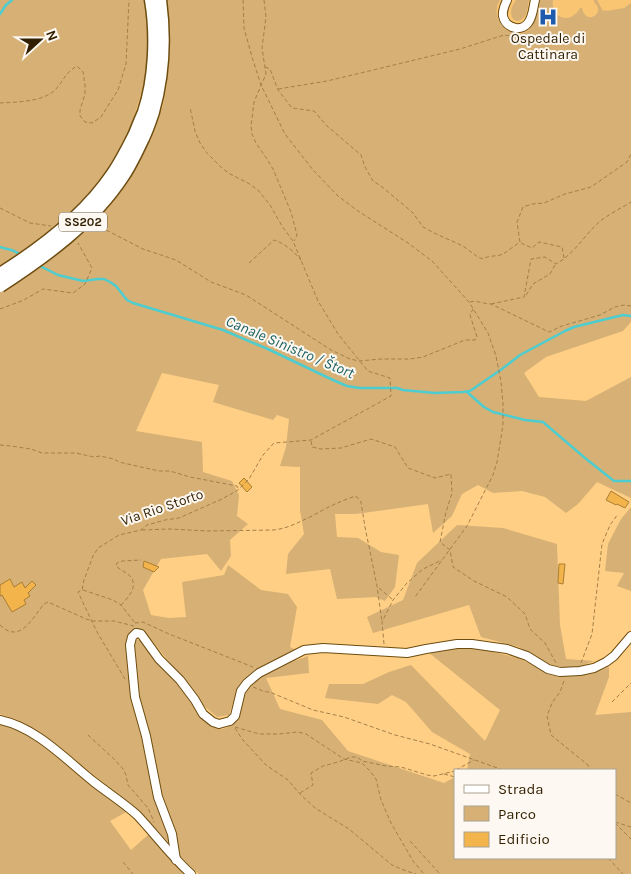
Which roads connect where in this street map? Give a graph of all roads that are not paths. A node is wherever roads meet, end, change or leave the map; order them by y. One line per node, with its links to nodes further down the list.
1 (151, 0): 5 (highway, SS202)
2 (160, 0): 5 (highway, SS202)
3 (507, 0): 4 (street)
4 (535, 0)
5 (139, 136): 6 (highway, SS202, bridge); 7 (highway, SS202, bridge)
6 (0, 274)
7 (0, 286)
8 (631, 636): 10 (street)
9 (0, 720): 10 (street)
10 (176, 860): 11 (street)
11 (191, 874)

